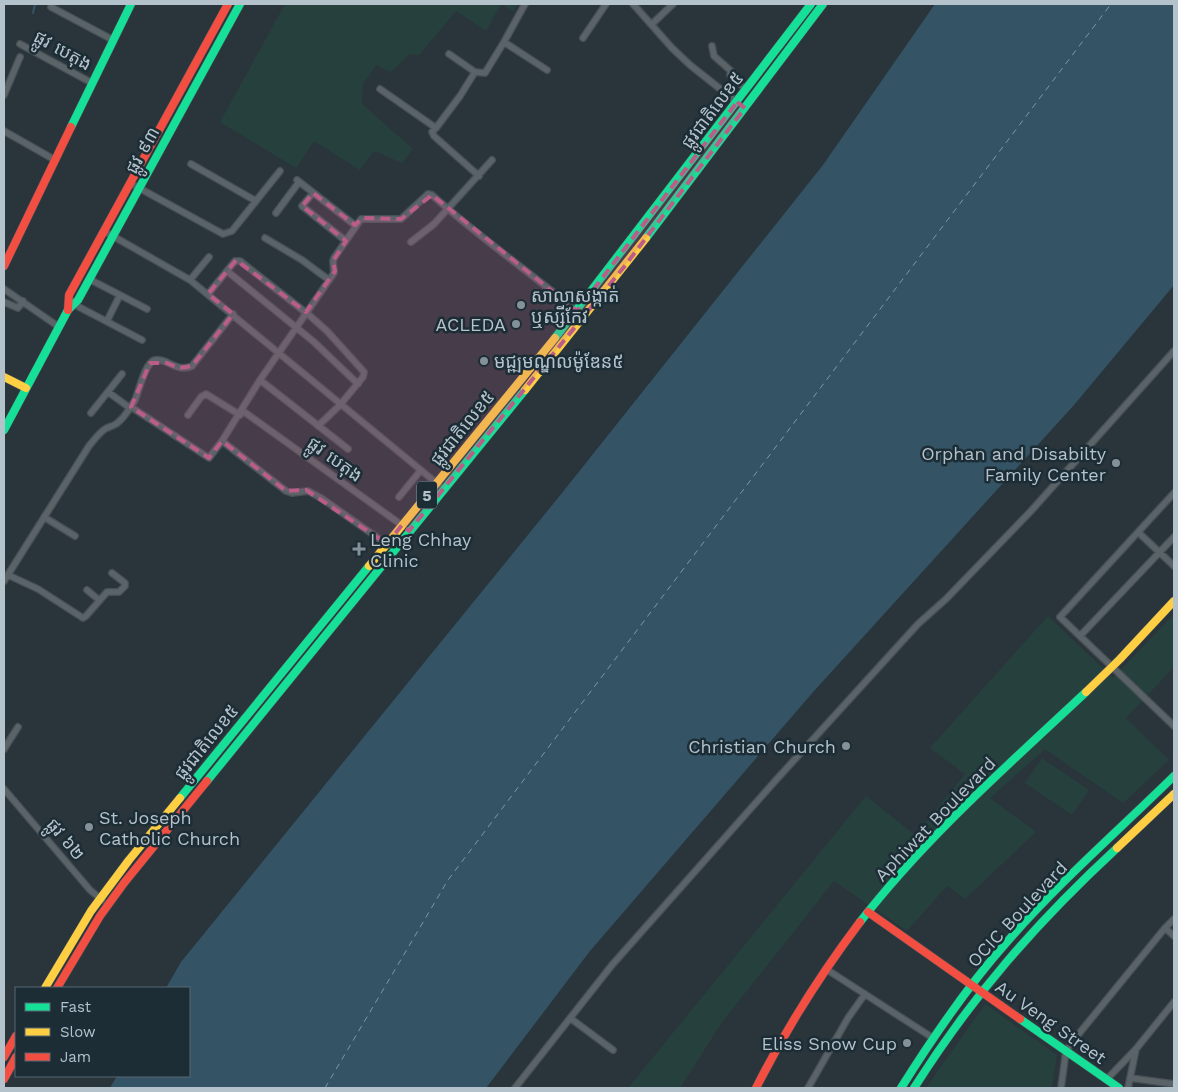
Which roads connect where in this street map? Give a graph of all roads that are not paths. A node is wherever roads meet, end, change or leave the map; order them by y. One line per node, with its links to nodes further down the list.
1 (131, 4): 13 (main road)
2 (228, 4): 34 (main road, ផ្លូវ ៩៣)
3 (240, 4): 35 (main road, ផ្លូវ ៩៣)
4 (525, 4): 14 (street)
5 (606, 4): 12 (street)
6 (633, 4): 11 (street)
7 (673, 4): 11 (street)
8 (811, 4): 23 (main road, ផ្លូវជាតិលេខ៥ / 5)
9 (823, 4): 26 (main road, ផ្លូវជាតិលេខ៥ / 5)
10 (50, 6): 13 (street)
11 (652, 24): 25 (street)
12 (583, 38)
13 (113, 40): 21 (main road)
14 (504, 42): 19 (street); 20 (street)
15 (20, 44): 21 (street, ផ្លូវ បេតុង)
16 (712, 46): 23 (street)
17 (449, 54): 20 (street)
18 (20, 57): 24 (street)
19 (548, 70)
20 (476, 72): 27 (street)
21 (92, 83): 29 (main road)
22 (380, 89): 27 (street)
23 (746, 89): 25 (main road, ផ្លូវជាតិលេខ៥ / 5)
24 (4, 95)
25 (737, 102): 26 (street); 60 (main road, ផ្លូវជាតិលេខ៥ / 5)
26 (744, 108): 86 (main road, ផ្លូវជាតិលេខ៥ / 5)
27 (436, 128): 33 (street)
28 (4, 131): 29 (street)
29 (55, 160): 47 (main road)
30 (492, 160): 33 (street)
31 (191, 164): 37 (street)
32 (280, 171): 37 (street)
33 (479, 176): 38 (street)
34 (130, 183): 35 (street); 41 (main road, ផ្លូវ ៩៣)
35 (138, 188): 37 (street); 42 (main road, ផ្លូវ ៩៣)
36 (313, 193): 39 (street); 40 (street); 44 (street)
37 (256, 201)
38 (448, 210): 40 (street); 45 (street); 60 (street)
39 (276, 213)
40 (356, 226): 44 (street)
41 (104, 231): 42 (street); 59 (main road, ផ្លូវ ៩៣)
42 (112, 236): 49 (main road, ផ្លូវ ៩៣); 50 (street)
43 (265, 238): 51 (street)
44 (346, 241): 51 (street)
45 (411, 242)
46 (209, 257): 50 (street)
47 (4, 266)
48 (227, 270): 53 (street); 61 (street); 65 (street)
49 (89, 279): 54 (street); 57 (main road, ផ្លូវ ៩៣)
50 (190, 280): 53 (street)
51 (329, 280): 61 (street)
52 (4, 289): 55 (street)
53 (208, 294): 62 (street)
54 (120, 295): 58 (street); 63 (street)
55 (23, 301): 56 (street); 64 (street)
56 (4, 302)
57 (75, 303): 59 (main road, ផ្លូវ ៩៣); 63 (street)
58 (147, 309)
59 (68, 310): 64 (main road, ផ្លូវ ៩៣)
60 (577, 311): 85 (main road, ផ្លូវជាតិលេខ៥ / 5)
61 (306, 312): 65 (street); 72 (street)
62 (233, 314): 68 (street); 76 (street)
63 (107, 322): 66 (street)
64 (59, 327): 73 (main road, ផ្លូវ ៩៣)
65 (296, 327): 68 (street); 72 (street)
66 (142, 340)
67 (1174, 351): 126 (street)
68 (279, 353): 71 (street); 75 (street)
69 (122, 374): 74 (street)
70 (4, 377): 73 (main road)
71 (260, 380): 78 (street); 80 (street)
72 (358, 384): 75 (street)
73 (26, 388): 81 (main road, ផ្លូវ ៩៣)
74 (108, 392): 76 (street); 77 (street)
75 (340, 405): 80 (street); 84 (street)
76 (130, 408): 82 (street); 89 (street)
77 (91, 413)
78 (241, 413): 79 (street, ផ្លូវ បេតុង); 82 (street); 90 (street, ផ្លូវ បេតុង)
79 (188, 415)
80 (318, 426): 83 (street)
81 (4, 427)
82 (222, 441): 95 (street)
83 (348, 448)
84 (421, 470): 85 (street); 88 (street)
85 (437, 483): 86 (street); 90 (main road, ផ្លូវជាតិលេខ៥ / 5)
86 (444, 489): 91 (main road, ផ្លូវជាតិលេខ៥ / 5)
87 (1174, 493): 92 (street)
88 (399, 497)
89 (44, 517): 93 (street); 100 (street)
90 (402, 525): 91 (street, ផ្លូវ បេតុង); 95 (main road, ផ្លូវជាតិលេខ៥ / 5)
91 (409, 531): 96 (main road, ផ្លូវជាតិលេខ៥ / 5)
92 (1138, 533): 97 (street); 105 (street)
93 (75, 536)
94 (1174, 537): 97 (street)
95 (387, 544): 96 (street); 113 (main road, ផ្លូវជាតិលេខ៥ / 5)
96 (394, 550): 114 (main road, ផ្លូវជាតិលេខ៥ / 5)
97 (1160, 553): 98 (street); 105 (street)
98 (1174, 566)
99 (112, 574): 103 (street)
100 (8, 575): 101 (street); 103 (street)
101 (4, 581)
102 (87, 590): 103 (street)
103 (98, 600)
104 (1174, 601): 106 (main road, Aphiwat Boulevard)
105 (1080, 636): 106 (street)
106 (1112, 667): 107 (street); 115 (main road, Aphiwat Boulevard)
107 (1174, 726)
108 (18, 727): 109 (street)
109 (4, 749)
110 (1174, 776): 120 (main road, OCIC Boulevard)
111 (4, 789): 113 (street, ផ្លូវ ៦២)
112 (1174, 794): 123 (main road, OCIC Boulevard)
113 (100, 898): 114 (street, ផ្លូវ ៦២); 121 (main road, ផ្លូវជាតិលេខ៥ / 5)
114 (108, 904): 122 (main road, ផ្លូវជាតិលេខ៥ / 5)
115 (868, 912): 119 (main road, Aphiwat Boulevard); 120 (main road, Au Veng Street)
116 (1174, 919): 117 (street)
117 (1165, 928): 118 (street); 131 (street)
118 (1174, 936)
119 (826, 969): 124 (street); 139 (main road, Aphiwat Boulevard)
120 (972, 984): 123 (main road, Au Veng Street); 128 (main road, OCIC Boulevard)
121 (46, 987)
122 (58, 987)
123 (981, 991): 131 (main road, Au Veng Street); 142 (main road, OCIC Boulevard)
124 (865, 994): 128 (street); 140 (street)
125 (1174, 1002): 129 (street)
126 (570, 1018): 130 (street); 138 (street)
127 (15, 1038): 132 (main road)
128 (933, 1038): 141 (main road, OCIC Boulevard)
129 (1136, 1049): 135 (street); 136 (street)
130 (613, 1050)
131 (1066, 1051): 136 (main road, Au Veng Street); 143 (street)
132 (4, 1057)
133 (15, 1059): 134 (main road)
134 (4, 1078)
135 (1130, 1078): 137 (street); 145 (street)
136 (1107, 1079): 144 (main road, Au Veng Street)
137 (1174, 1084)
138 (517, 1088)
139 (756, 1088)
140 (808, 1088)
141 (901, 1088)
142 (914, 1088)
143 (1061, 1088)
144 (1119, 1088)
145 (1128, 1088)

